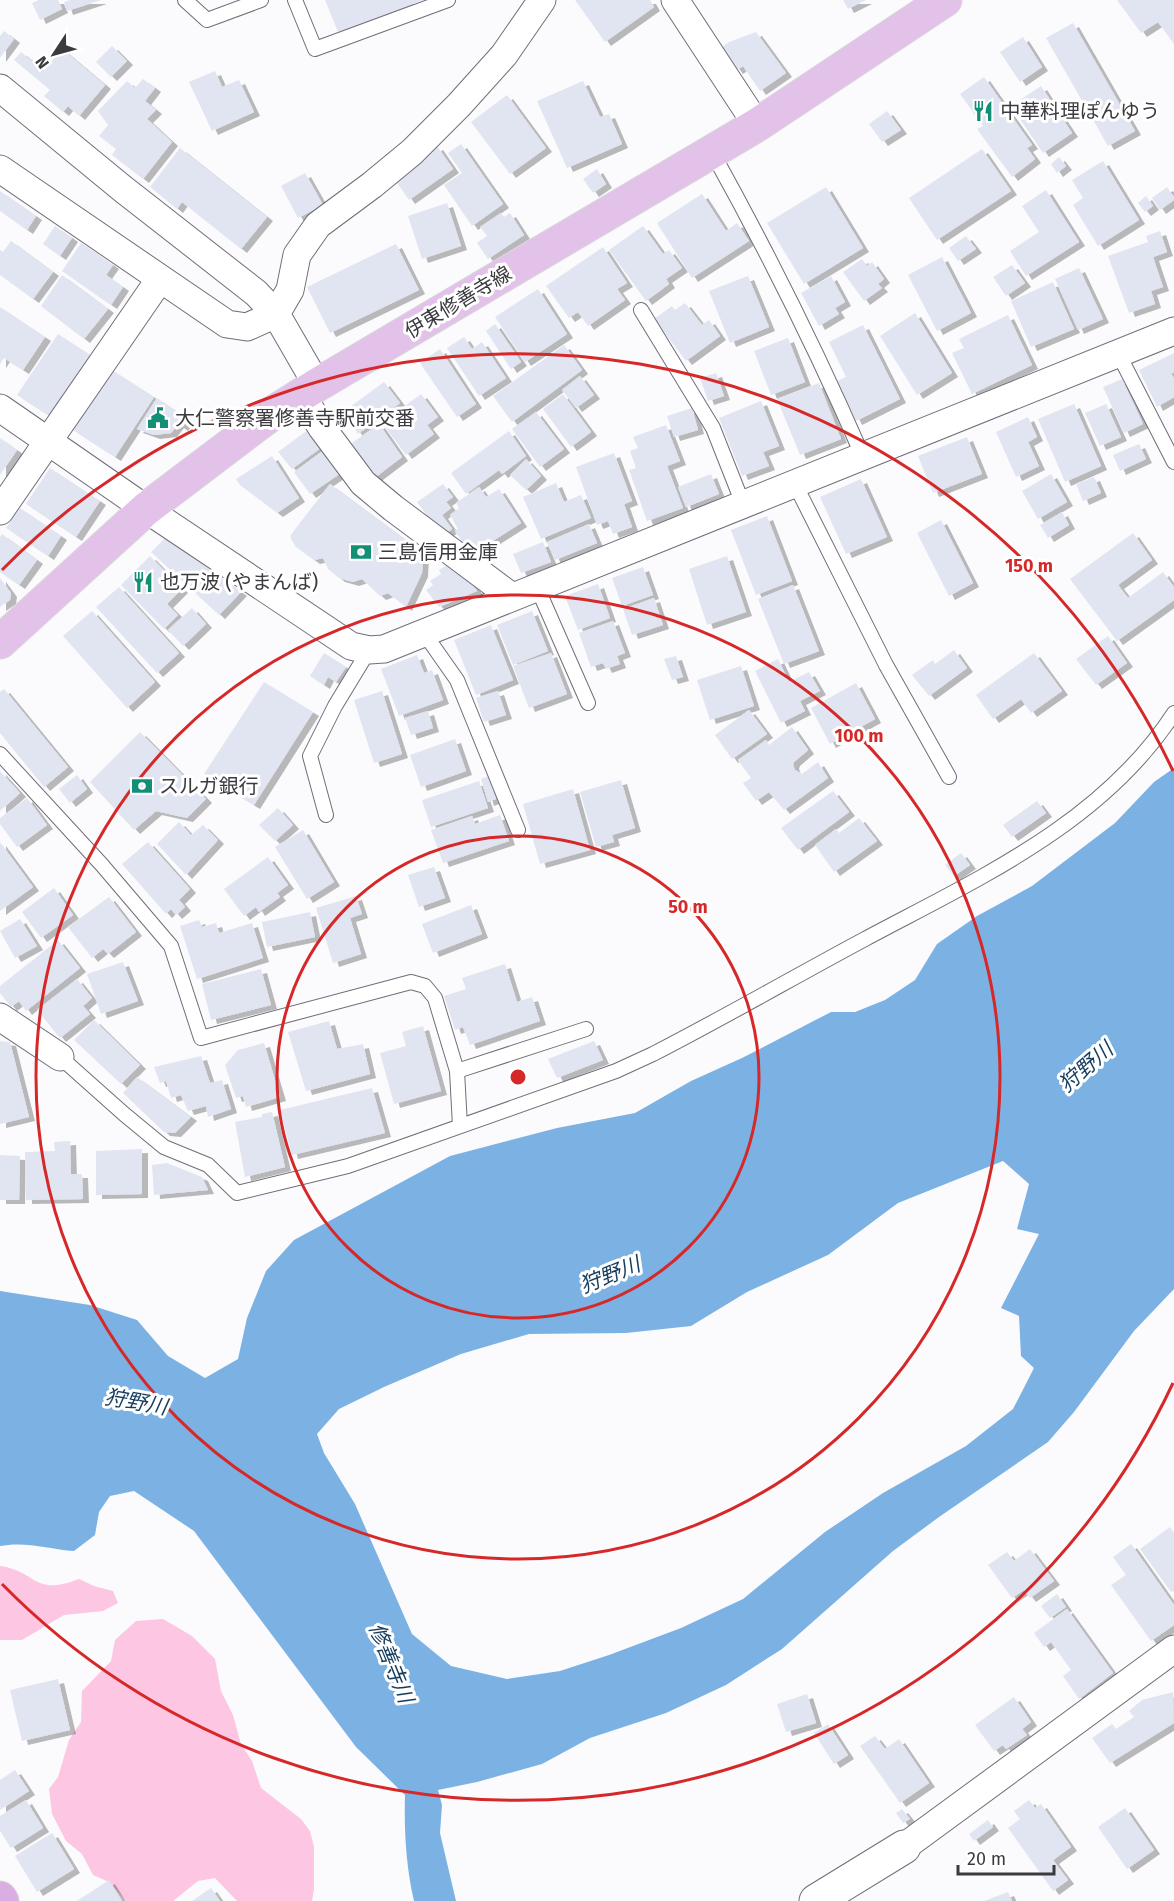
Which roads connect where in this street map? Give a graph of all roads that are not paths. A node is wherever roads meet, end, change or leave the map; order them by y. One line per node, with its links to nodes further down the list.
1 (185, 0): 2 (lane)
2 (261, 0)
3 (295, 0): 4 (lane)
4 (448, 0)
5 (542, 0): 14 (street)
6 (675, 0): 9 (street)
7 (945, 0): 9 (main road, 伊東修善寺線)
8 (0, 88): 14 (street)
9 (757, 125): 10 (main road, 伊東修善寺線)
10 (712, 152): 17 (main road, 伊東修善寺線); 20 (lane)
11 (0, 169): 12 (street)
12 (160, 279): 14 (street); 19 (street)
13 (641, 310): 23 (lane)
14 (276, 314): 17 (street)
15 (1174, 331): 16 (street)
16 (1118, 353): 20 (street); 21 (lane)
17 (310, 390): 24 (main road, 伊東修善寺線); 26 (street)
18 (0, 408): 19 (street)
19 (49, 440): 24 (street); 25 (street)
20 (863, 456): 22 (street)
21 (1174, 462)
22 (795, 484): 23 (street); 33 (lane)
23 (743, 504): 26 (street)
24 (146, 509): 28 (main road, 伊東修善寺線); 29 (street)
25 (0, 511)
26 (525, 592): 27 (street); 30 (lane)
27 (424, 633): 29 (street); 35 (lane)
28 (0, 642)
29 (369, 650): 34 (lane)
30 (588, 703)
31 (1174, 713): 40 (lane)
32 (0, 754): 39 (lane)
33 (949, 777)
34 (326, 815)
35 (518, 830)
36 (0, 1017): 38 (street)
37 (586, 1029): 39 (lane)
38 (60, 1057): 40 (lane)
39 (457, 1071): 40 (lane)
40 (460, 1126)
41 (1174, 1649): 42 (street)
42 (904, 1847): 43 (street)
43 (816, 1901)

